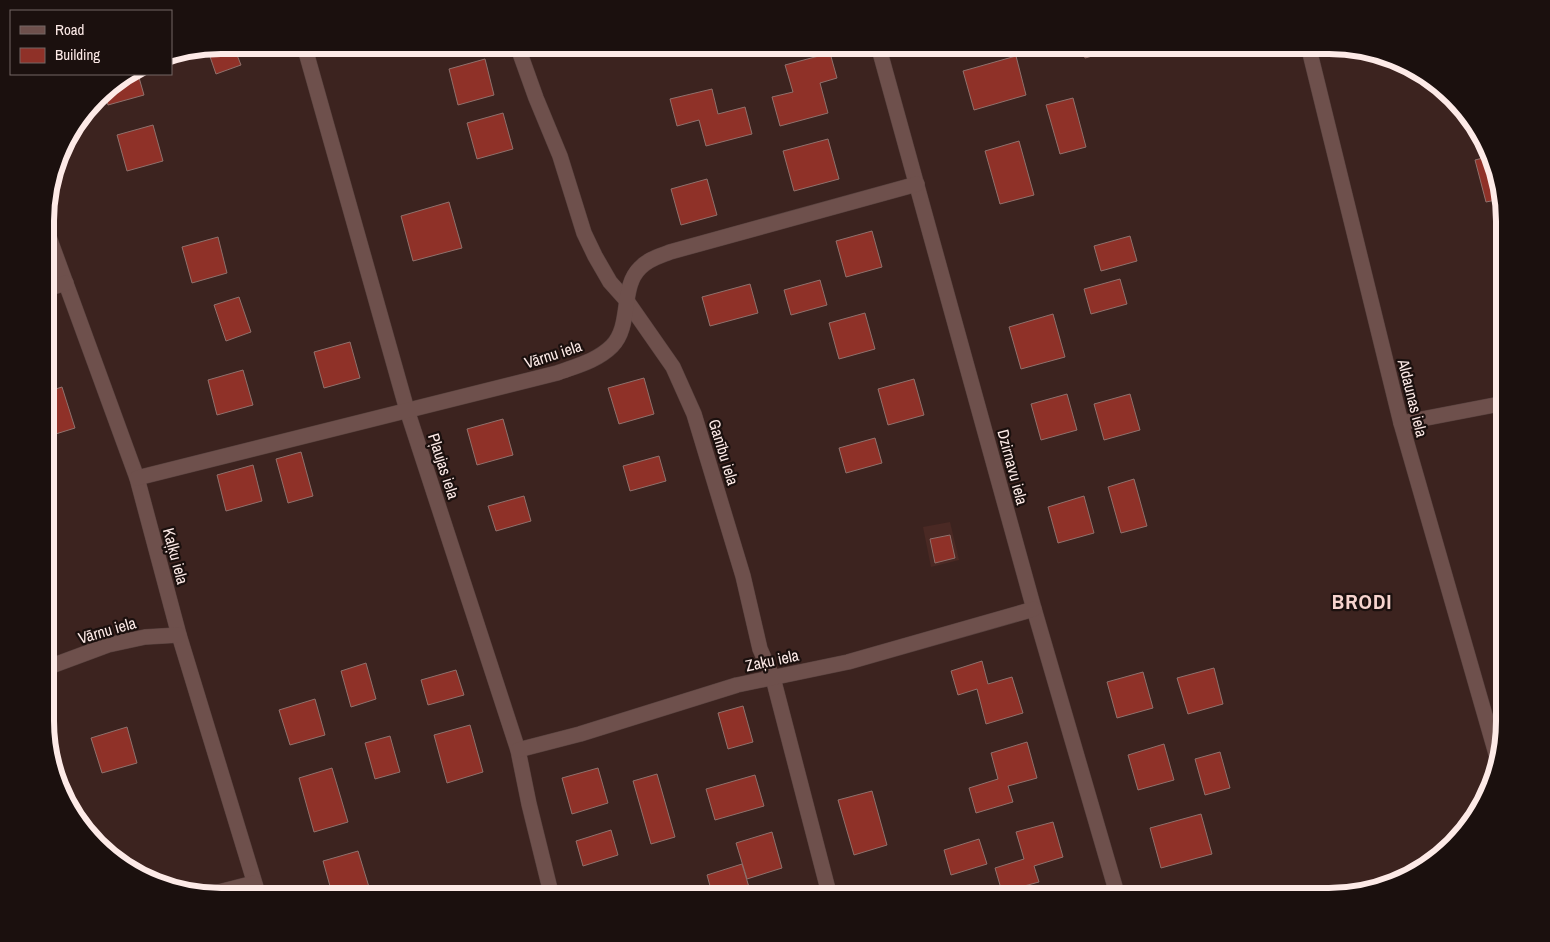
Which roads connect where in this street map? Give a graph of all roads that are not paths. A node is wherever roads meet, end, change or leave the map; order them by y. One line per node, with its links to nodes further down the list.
1 (307, 54): 11 (street, Pļaujas iela)
2 (520, 54): 9 (street, Ganību iela)
3 (881, 54): 5 (street, Dzirnavu iela)
4 (1310, 54): 12 (street, Aldaunas iela)
5 (917, 184): 9 (street, Vārnu iela); 14 (street, Dzirnavu iela)
6 (54, 250): 7 (street, Kaļķu iela)
7 (66, 283): 8 (street); 13 (street, Kaļķu iela)
8 (54, 287)
9 (627, 300): 11 (street, Vārnu iela); 17 (street, Ganību iela)
10 (1496, 404): 12 (street)
11 (407, 410): 13 (street, Vārnu iela); 19 (street, Pļaujas iela)
12 (1401, 423): 18 (street, Aldaunas iela)
13 (137, 478): 15 (street, Kaļķu iela)
14 (1034, 610): 17 (street, Zaķu iela); 23 (street, Dzirnavu iela)
15 (179, 635): 16 (street, Vārnu iela); 20 (street, Kaļķu iela)
16 (54, 665)
17 (773, 678): 19 (street, Zaķu iela); 22 (street, Ganību iela)
18 (1494, 748)
19 (518, 750): 21 (street, Pļaujas iela)
20 (256, 888)
21 (550, 888)
22 (828, 888)
23 (1115, 888)

